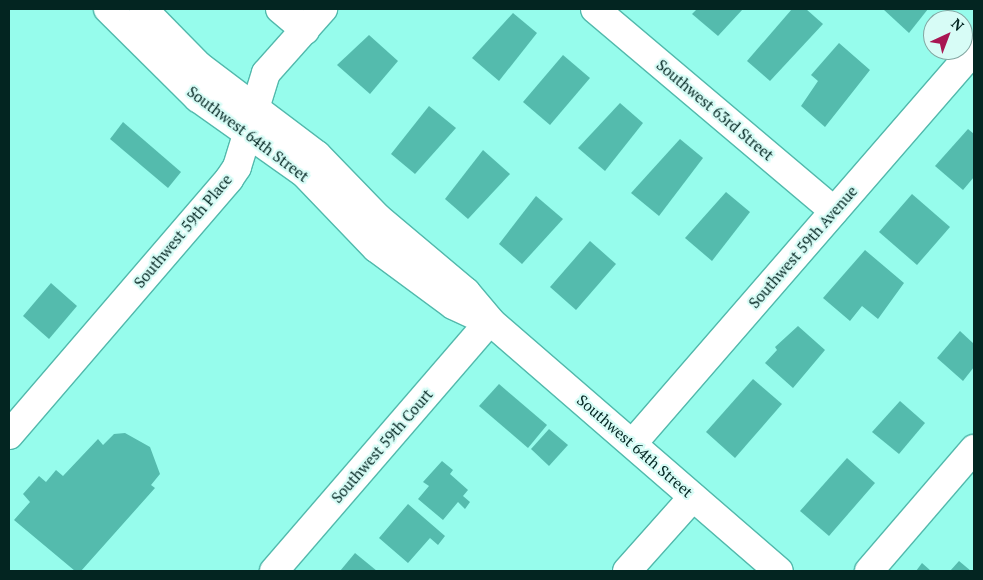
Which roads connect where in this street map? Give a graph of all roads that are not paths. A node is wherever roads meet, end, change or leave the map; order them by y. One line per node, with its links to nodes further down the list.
1 (108, 9): 9 (street, Southwest 64th Street)
2 (143, 9): 8 (street, Southwest 64th Street)
3 (280, 9): 6 (street)
4 (323, 9): 6 (street, Southwest 59th Place)
5 (595, 9): 10 (street, Southwest 63rd Street)
6 (305, 30): 8 (street, Southwest 59th Place)
7 (974, 50): 10 (street, Southwest 59th Avenue)
8 (254, 107): 9 (street, Southwest 59th Place); 11 (street, Southwest 64th Street)
9 (248, 133): 11 (street, Southwest 64th Street); 12 (street, Southwest 59th Place)
10 (834, 211): 13 (street, Southwest 59th Avenue)
11 (490, 321): 13 (street, Southwest 64th Street); 16 (street, Southwest 59th Court)
12 (9, 435)
13 (633, 443): 15 (street, Southwest 64th Street)
14 (974, 449): 19 (street)
15 (693, 497): 17 (street); 18 (street, Southwest 64th Street)
16 (274, 571)
17 (626, 571)
18 (779, 571)
19 (869, 571)

